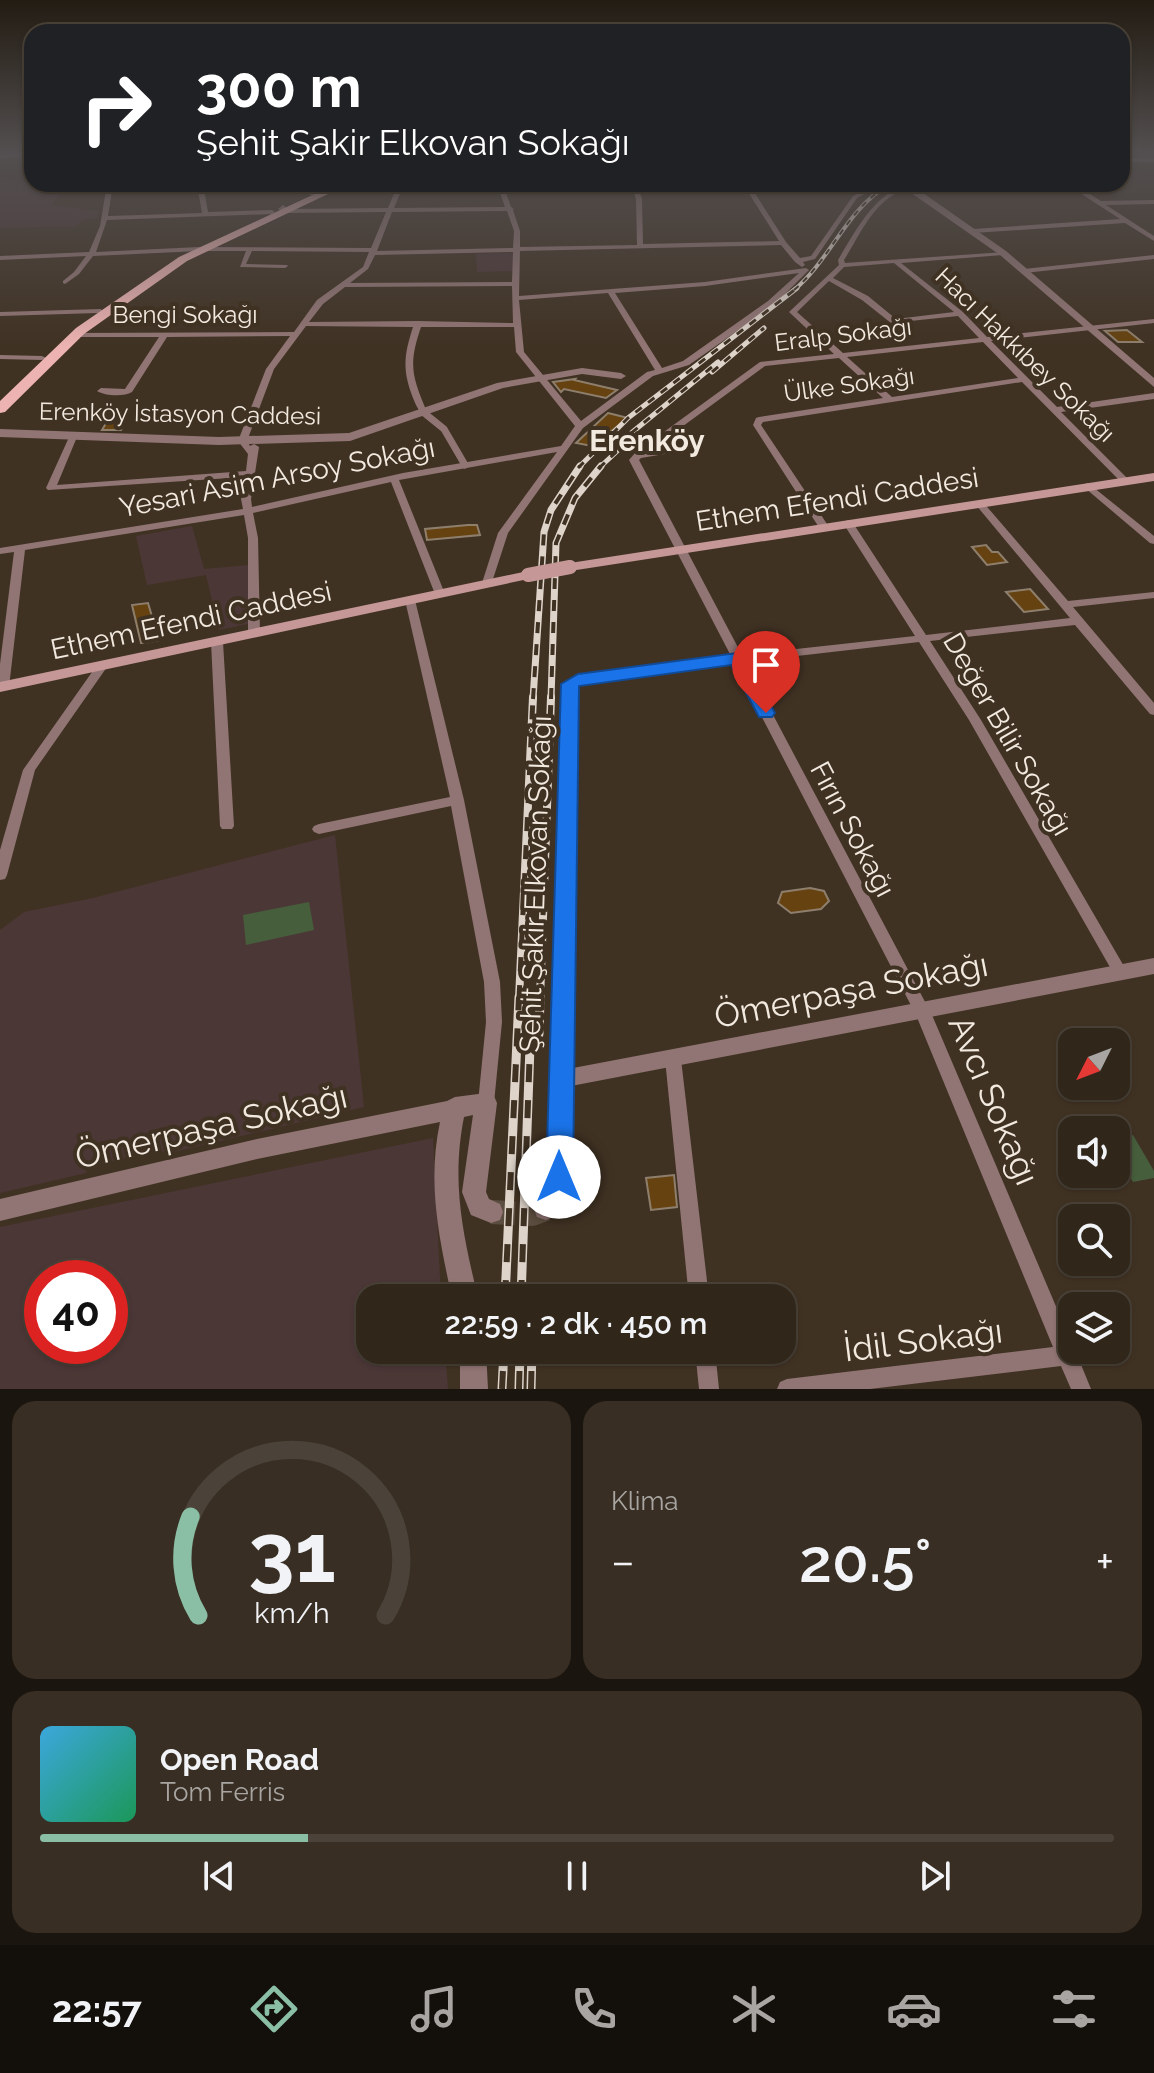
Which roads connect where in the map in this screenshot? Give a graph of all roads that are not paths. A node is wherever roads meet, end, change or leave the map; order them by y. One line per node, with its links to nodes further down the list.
1 (104, 218): 2 (street); 22 (street)
2 (109, 218)
3 (263, 218): 18 (main road)
4 (388, 218): 20 (street)
5 (514, 218): 19 (street)
6 (639, 218): 16 (street)
7 (767, 218): 15 (street)
8 (841, 218): 25 (street)
9 (866, 218): 27 (street)
10 (955, 218): 13 (street)
11 (1120, 218): 12 (street)
12 (1125, 221): 13 (street); 14 (street)
13 (973, 231): 21 (street)
14 (1154, 239)
15 (783, 243): 16 (street); 25 (street)
16 (640, 246): 19 (street)
17 (250, 249): 18 (street); 20 (street); 28 (street)
18 (192, 250): 22 (street); 37 (main road); 46 (main road)
19 (517, 251): 20 (street); 33 (street)
20 (373, 252): 34 (street)
21 (1003, 253): 26 (street); 30 (street)
22 (92, 254): 24 (street); 32 (street)
23 (1154, 257): 30 (street)
24 (0, 258)
25 (797, 261): 29 (street)
26 (895, 261): 27 (street); 39 (street, Hacı Hakkıbey Sokağı)
27 (842, 265): 31 (street)
28 (285, 266)
29 (806, 270): 35 (street); 52 (street)
30 (1024, 271): 44 (street)
31 (828, 278): 39 (street); 49 (street)
32 (65, 282)
33 (516, 284): 34 (street); 36 (street)
34 (344, 285): 42 (street)
35 (611, 292): 36 (street); 52 (street)
36 (515, 298): 43 (street)
37 (98, 311): 38 (street); 51 (main road)
38 (0, 314)
39 (960, 314): 48 (street, Hacı Hakkıbey Sokağı)
40 (1154, 321): 44 (street, Eralp Sokağı)
41 (418, 323): 42 (street); 43 (street); 65 (street)
42 (302, 324): 45 (street)
43 (516, 325): 55 (street)
44 (1089, 327): 48 (street, Eralp Sokağı); 57 (street)
45 (295, 334): 47 (street, Bengi Sokağı); 69 (street)
46 (76, 335): 47 (street, Bengi Sokağı); 63 (main road)
47 (164, 335): 59 (street)
48 (985, 339): 49 (street, Eralp Sokağı); 56 (street, Hacı Hakkıbey Sokağı)
49 (839, 355): 62 (street); 72 (street, Eralp Sokağı)
50 (0, 357): 51 (street)
51 (42, 358): 61 (main road)
52 (659, 369): 54 (street)
53 (621, 376): 54 (street); 55 (street, Erenköy İstasyon Caddesi); 58 (street, Erenköy İstasyon Caddesi)
54 (647, 376): 58 (street)
55 (539, 378): 65 (street, Erenköy İstasyon Caddesi); 66 (street)
56 (1025, 379): 62 (street, Ülke Sokağı); 64 (street, Hacı Hakkıbey Sokağı)
57 (1154, 384)
58 (634, 385): 66 (street)
59 (101, 391)
60 (1154, 396): 64 (street)
61 (0, 399)
62 (890, 400): 82 (street, Ülke Sokağı)
63 (0, 409)
64 (1056, 410): 77 (street, Hacı Hakkıbey Sokağı)
65 (423, 412): 69 (street, Erenköy İstasyon Caddesi); 73 (street)
66 (580, 426): 71 (street)
67 (0, 433): 68 (street, Erenköy İstasyon Caddesi)
68 (73, 437): 69 (street, Erenköy İstasyon Caddesi); 74 (street)
69 (247, 446): 74 (street)
70 (697, 446): 72 (street)
71 (563, 448): 73 (street, Yesari Asim Arsoy Sokağı); 87 (street)
72 (638, 455): 85 (street, Fırın Sokağı)
73 (465, 465): 76 (street, Yesari Asim Arsoy Sokağı)
74 (248, 474): 80 (street)
75 (1154, 477): 77 (main road, Ethem Efendi Caddesi)
76 (394, 478): 80 (street, Yesari Asim Arsoy Sokağı); 88 (street)
77 (1125, 481): 78 (main road, Ethem Efendi Caddesi)
78 (1088, 486): 79 (main road, Ethem Efendi Caddesi); 83 (street)
79 (979, 503): 81 (main road, Ethem Efendi Caddesi); 91 (street)
80 (248, 511): 84 (street, Yesari Asim Arsoy Sokağı); 93 (street)
81 (848, 523): 82 (main road, Ethem Efendi Caddesi); 94 (street, Değer Bilir Sokağı)
82 (824, 527): 85 (main road, Ethem Efendi Caddesi)
83 (1154, 541)
84 (20, 548): 86 (street, Yesari Asim Arsoy Sokağı); 98 (street)
85 (679, 549): 87 (main road, Ethem Efendi Caddesi, bridge); 96 (street, Fırın Sokağı)
86 (0, 551)
87 (487, 583): 88 (main road, Ethem Efendi Caddesi)
88 (440, 594): 90 (main road, Ethem Efendi Caddesi)
89 (1154, 595): 91 (street)
90 (410, 600): 93 (main road, Ethem Efendi Caddesi); 100 (street)
91 (1064, 605): 92 (street)
92 (1077, 621): 94 (street, Şehit Şakir Elkovan Sokağı); 99 (street)
93 (254, 634): 95 (main road, Ethem Efendi Caddesi)
94 (925, 639): 96 (street, Şehit Şakir Elkovan Sokağı); 105 (street, Değer Bilir Sokağı)
95 (217, 642): 97 (main road, Ethem Efendi Caddesi); 101 (street)
96 (737, 659): 106 (street, Fırın Sokağı); 108 (street, Şehit Şakir Elkovan Sokağı)
97 (101, 667): 98 (main road, Ethem Efendi Caddesi); 103 (street)
98 (1, 687)
99 (1154, 711)
100 (457, 800): 102 (street); 109 (street)
101 (227, 826)
102 (319, 829)
103 (0, 875)
104 (1154, 966): 105 (street, Ömerpaşa Sokağı)
105 (1120, 972): 106 (street, Ömerpaşa Sokağı)
106 (923, 1012): 107 (street, Ömerpaşa Sokağı); 116 (street, Avcı Sokağı)
107 (673, 1059): 108 (street, Ömerpaşa Sokağı); 115 (street)
108 (560, 1079): 111 (street, Şehit Şakir Elkovan Sokağı)
109 (486, 1103): 110 (street, Ömerpaşa Sokağı); 113 (street)
110 (455, 1107): 112 (street, Ömerpaşa Sokağı); 114 (street)
111 (546, 1209)
112 (0, 1210)
113 (491, 1212)
114 (462, 1284)
115 (697, 1284)
116 (1058, 1334)
117 (1058, 1356): 123 (street, İdil Sokağı)
118 (473, 1364): 121 (street)
119 (706, 1364): 122 (street)
120 (1071, 1364): 124 (street, Avcı Sokağı)
121 (474, 1389)
122 (709, 1389)
123 (787, 1389)
124 (1081, 1389)

